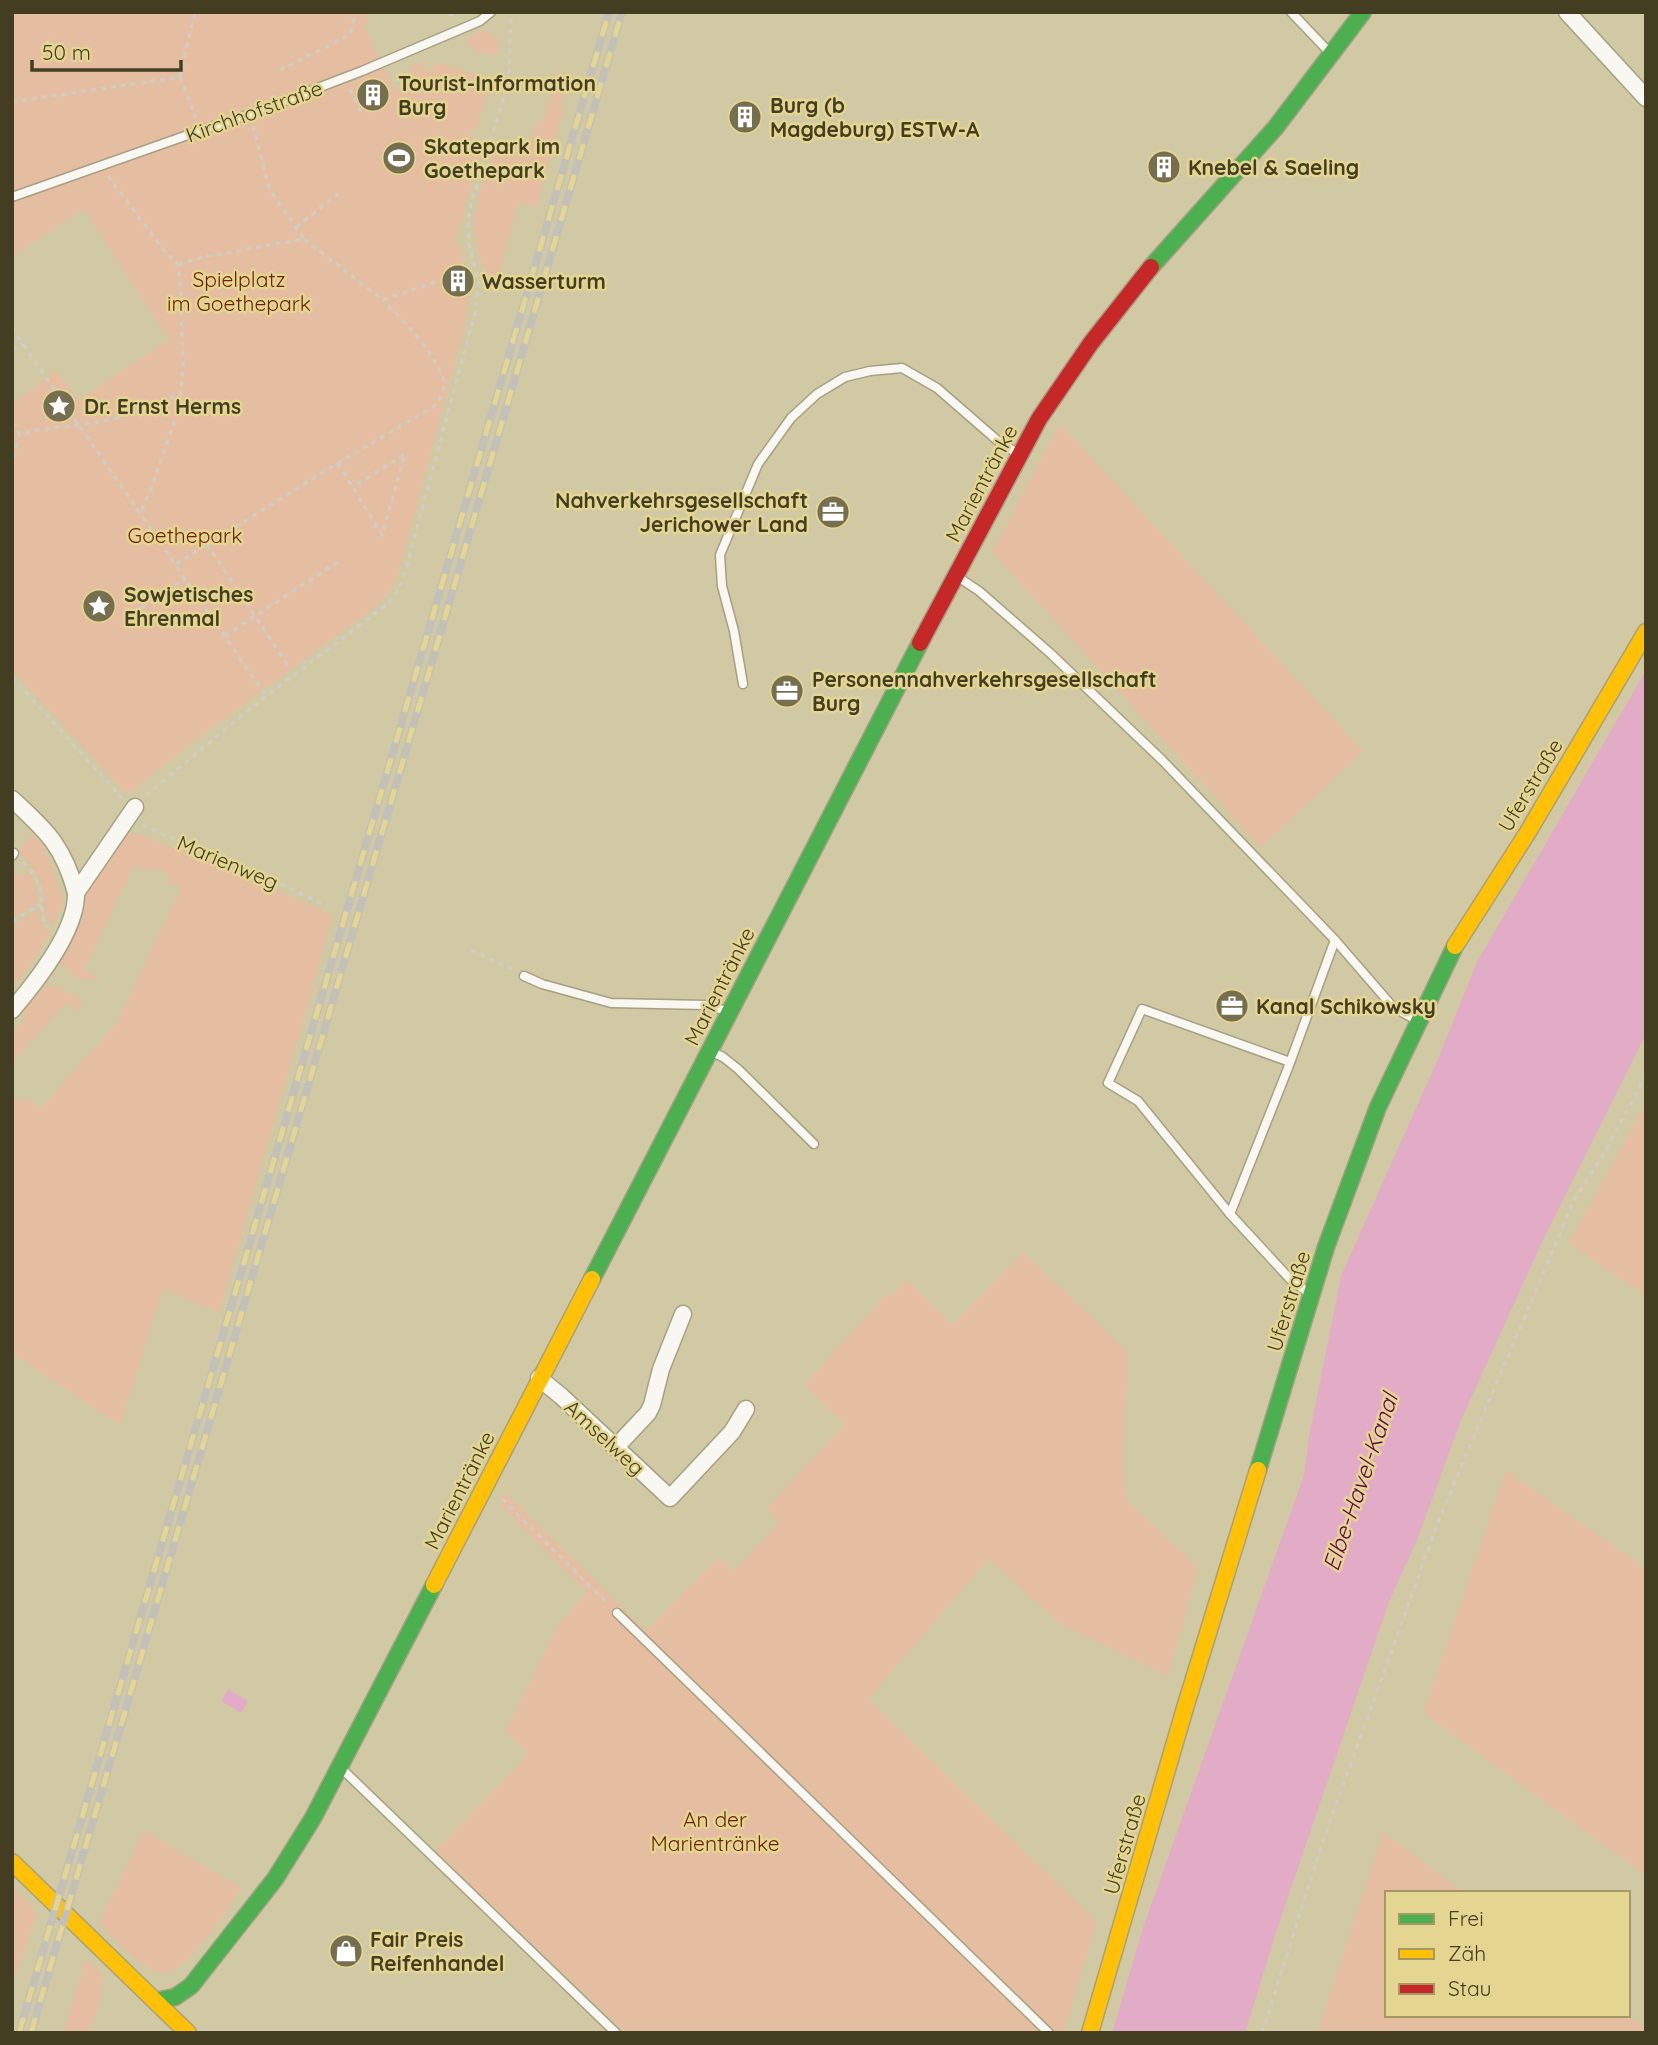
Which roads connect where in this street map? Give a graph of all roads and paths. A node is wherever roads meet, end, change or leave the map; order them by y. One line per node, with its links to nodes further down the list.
1 (195, 12): 10 (path)
2 (356, 12): 9 (path)
3 (491, 12): 11 (lane, Kirchhofstraße)
4 (511, 12): 49 (path)
5 (1291, 12): 8 (lane)
6 (1363, 12): 8 (street, Marientränke)
7 (1567, 12): 12 (street)
8 (1331, 55): 32 (street, Marientränke)
9 (280, 70)
10 (180, 77): 13 (path); 16 (path)
11 (345, 78): 14 (path); 15 (lane, Kirchhofstraße)
12 (1646, 98)
13 (12, 102)
14 (361, 113)
15 (250, 114): 16 (lane, Kirchhofstraße); 20 (path)
16 (202, 130): 17 (lane, Kirchhofstraße)
17 (101, 166): 19 (lane, Kirchhofstraße); 22 (path)
18 (338, 194): 20 (path)
19 (12, 197)
20 (296, 227): 21 (path)
21 (304, 239): 22 (path); 24 (path)
22 (177, 265): 28 (path)
23 (444, 279): 24 (path)
24 (383, 300): 33 (path)
25 (12, 328): 26 (path)
26 (23, 343): 27 (path); 30 (path)
27 (12, 350)
28 (181, 393): 30 (path); 36 (path)
29 (12, 422): 31 (path)
30 (79, 424): 31 (path); 36 (path)
31 (19, 434): 34 (path)
32 (1020, 454): 40 (street, Marientränke); 48 (lane)
33 (338, 463): 35 (path); 37 (path)
34 (12, 467)
35 (353, 487): 35 (path)
36 (140, 513): 39 (path)
37 (207, 544): 39 (path); 43 (path)
38 (342, 559): 43 (path)
39 (176, 564): 41 (path)
40 (955, 576): 58 (lane); 62 (street, Marientränke)
41 (186, 579): 42 (path); 45 (path)
42 (133, 614)
43 (255, 617): 45 (path); 46 (path)
44 (1646, 632): 63 (street, Uferstraße)
45 (225, 636): 49 (path)
46 (289, 667)
47 (12, 677): 51 (path, Marienweg)
48 (743, 684)
49 (266, 696): 51 (path)
50 (12, 799): 53 (street)
51 (132, 812): 53 (street); 55 (path, Marienweg)
52 (13, 855): 54 (path)
53 (76, 893): 57 (street)
54 (41, 904): 56 (path); 57 (path)
55 (327, 906)
56 (12, 921)
57 (64, 936): 61 (street)
58 (1335, 940): 63 (lane); 65 (lane)
59 (471, 950): 60 (path)
60 (524, 976): 62 (lane)
61 (12, 1010)
62 (730, 1012): 64 (street, Marientränke)
63 (1418, 1021): 69 (street, Uferstraße)
64 (710, 1051): 67 (lane); 71 (street, Marientränke)
65 (1290, 1062): 68 (lane); 68 (lane)
66 (1646, 1073): 83 (path)
67 (814, 1144)
68 (1230, 1214): 69 (lane)
69 (1311, 1295): 82 (street, Uferstraße)
70 (683, 1314): 73 (street)
71 (539, 1378): 73 (street, Amselweg); 74 (street, Marientränke)
72 (746, 1409): 73 (street, Amselweg)
73 (616, 1447)
74 (487, 1484): 75 (path); 76 (street, Marientränke)
75 (617, 1613): 81 (lane)
76 (339, 1767): 78 (street, Marientränke); 80 (lane)
77 (12, 1862): 78 (street)
78 (156, 2000): 79 (street)
79 (188, 2033)
80 (616, 2033)
81 (1049, 2033)
82 (1090, 2033)
83 (1262, 2033)

